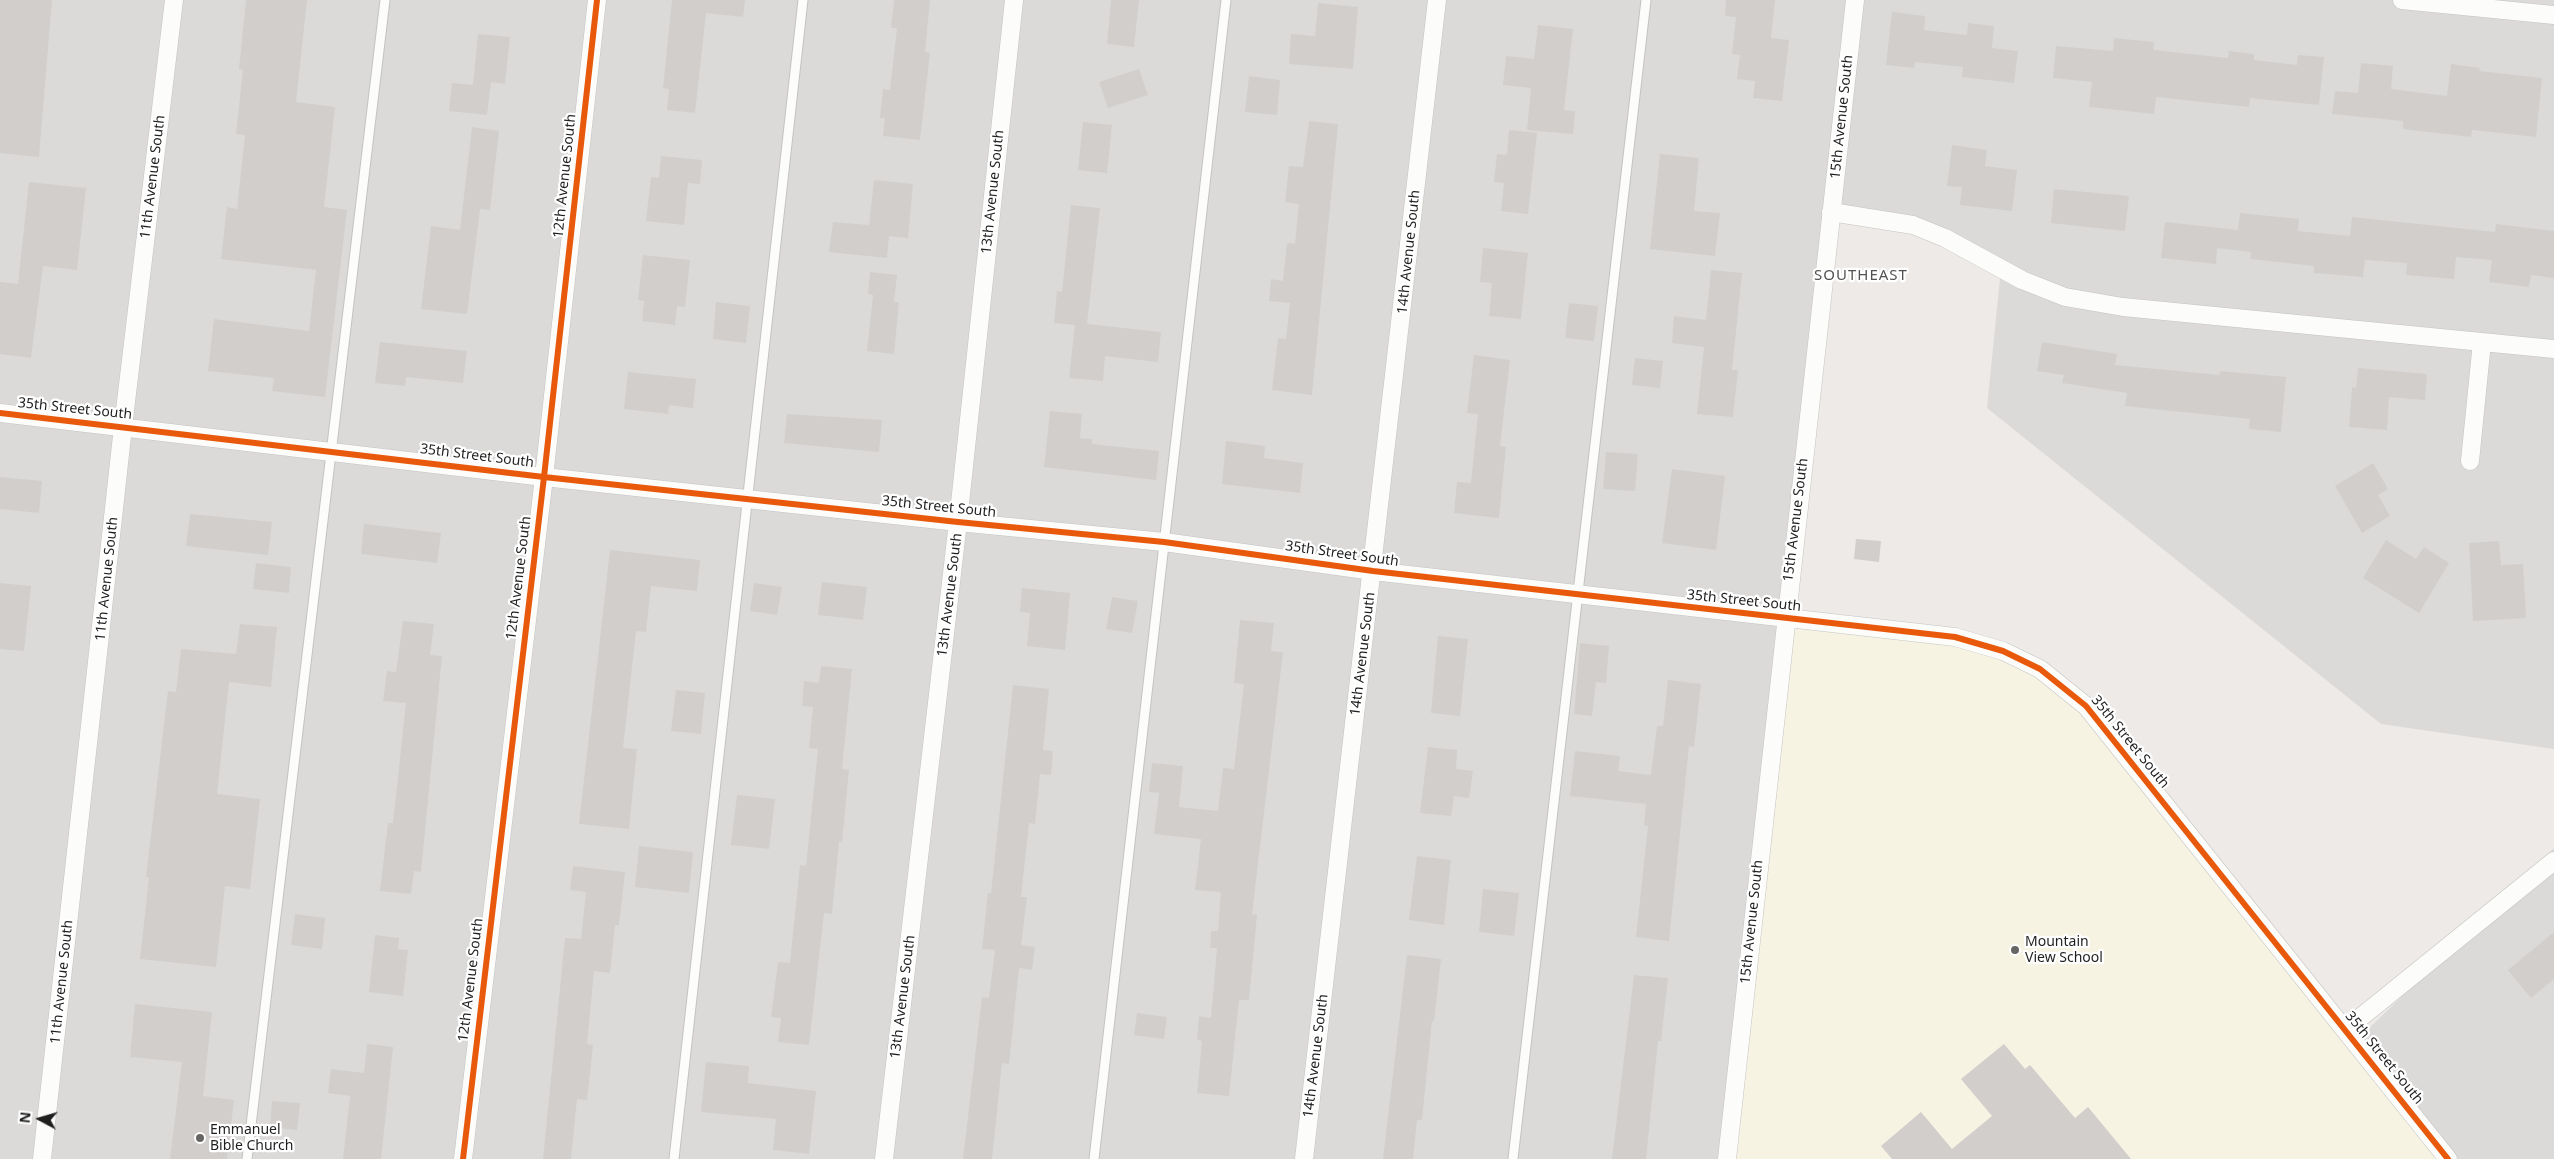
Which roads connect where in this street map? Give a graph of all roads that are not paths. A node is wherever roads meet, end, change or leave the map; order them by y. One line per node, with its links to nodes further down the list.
1 (174, 0): 17 (street, 11th Avenue South)
2 (385, 0): 18 (lane)
3 (597, 0): 20 (street, 12th Avenue South)
4 (802, 0): 21 (lane)
5 (1014, 0): 22 (street, 13th Avenue South)
6 (1226, 0): 23 (lane)
7 (1437, 0): 24 (street, 14th Avenue South)
8 (1646, 0): 25 (lane)
9 (1855, 0): 13 (street, 15th Avenue South)
10 (2402, 0): 11 (street)
11 (2422, 1): 12 (street)
12 (2554, 15)
13 (1831, 212): 14 (street); 26 (street, 15th Avenue South)
14 (2482, 342): 15 (street); 19 (street)
15 (2554, 349)
16 (0, 413): 17 (street, 35th Street South)
17 (124, 427): 18 (street, 35th Street South); 29 (street, 11th Avenue South)
18 (331, 451): 20 (street, 35th Street South); 30 (lane)
19 (2470, 460)
20 (544, 477): 21 (street, 35th Street South); 31 (street, 12th Avenue South)
21 (749, 499): 22 (street, 35th Street South); 32 (lane)
22 (958, 522): 23 (street, 35th Street South); 33 (street, 13th Avenue South)
23 (1164, 542): 24 (street, 35th Street South); 34 (lane)
24 (1373, 571): 25 (street, 35th Street South); 35 (street, 14th Avenue South)
25 (1578, 595): 26 (street, 35th Street South); 36 (lane)
26 (1785, 618): 28 (street, 35th Street South); 37 (street, 15th Avenue South)
27 (2554, 861): 28 (street)
28 (2345, 1030): 38 (street, 35th Street South)
29 (42, 1159)
30 (247, 1159)
31 (463, 1159)
32 (674, 1159)
33 (884, 1159)
34 (1094, 1159)
35 (1304, 1159)
36 (1513, 1159)
37 (1727, 1159)
38 (2448, 1159)

